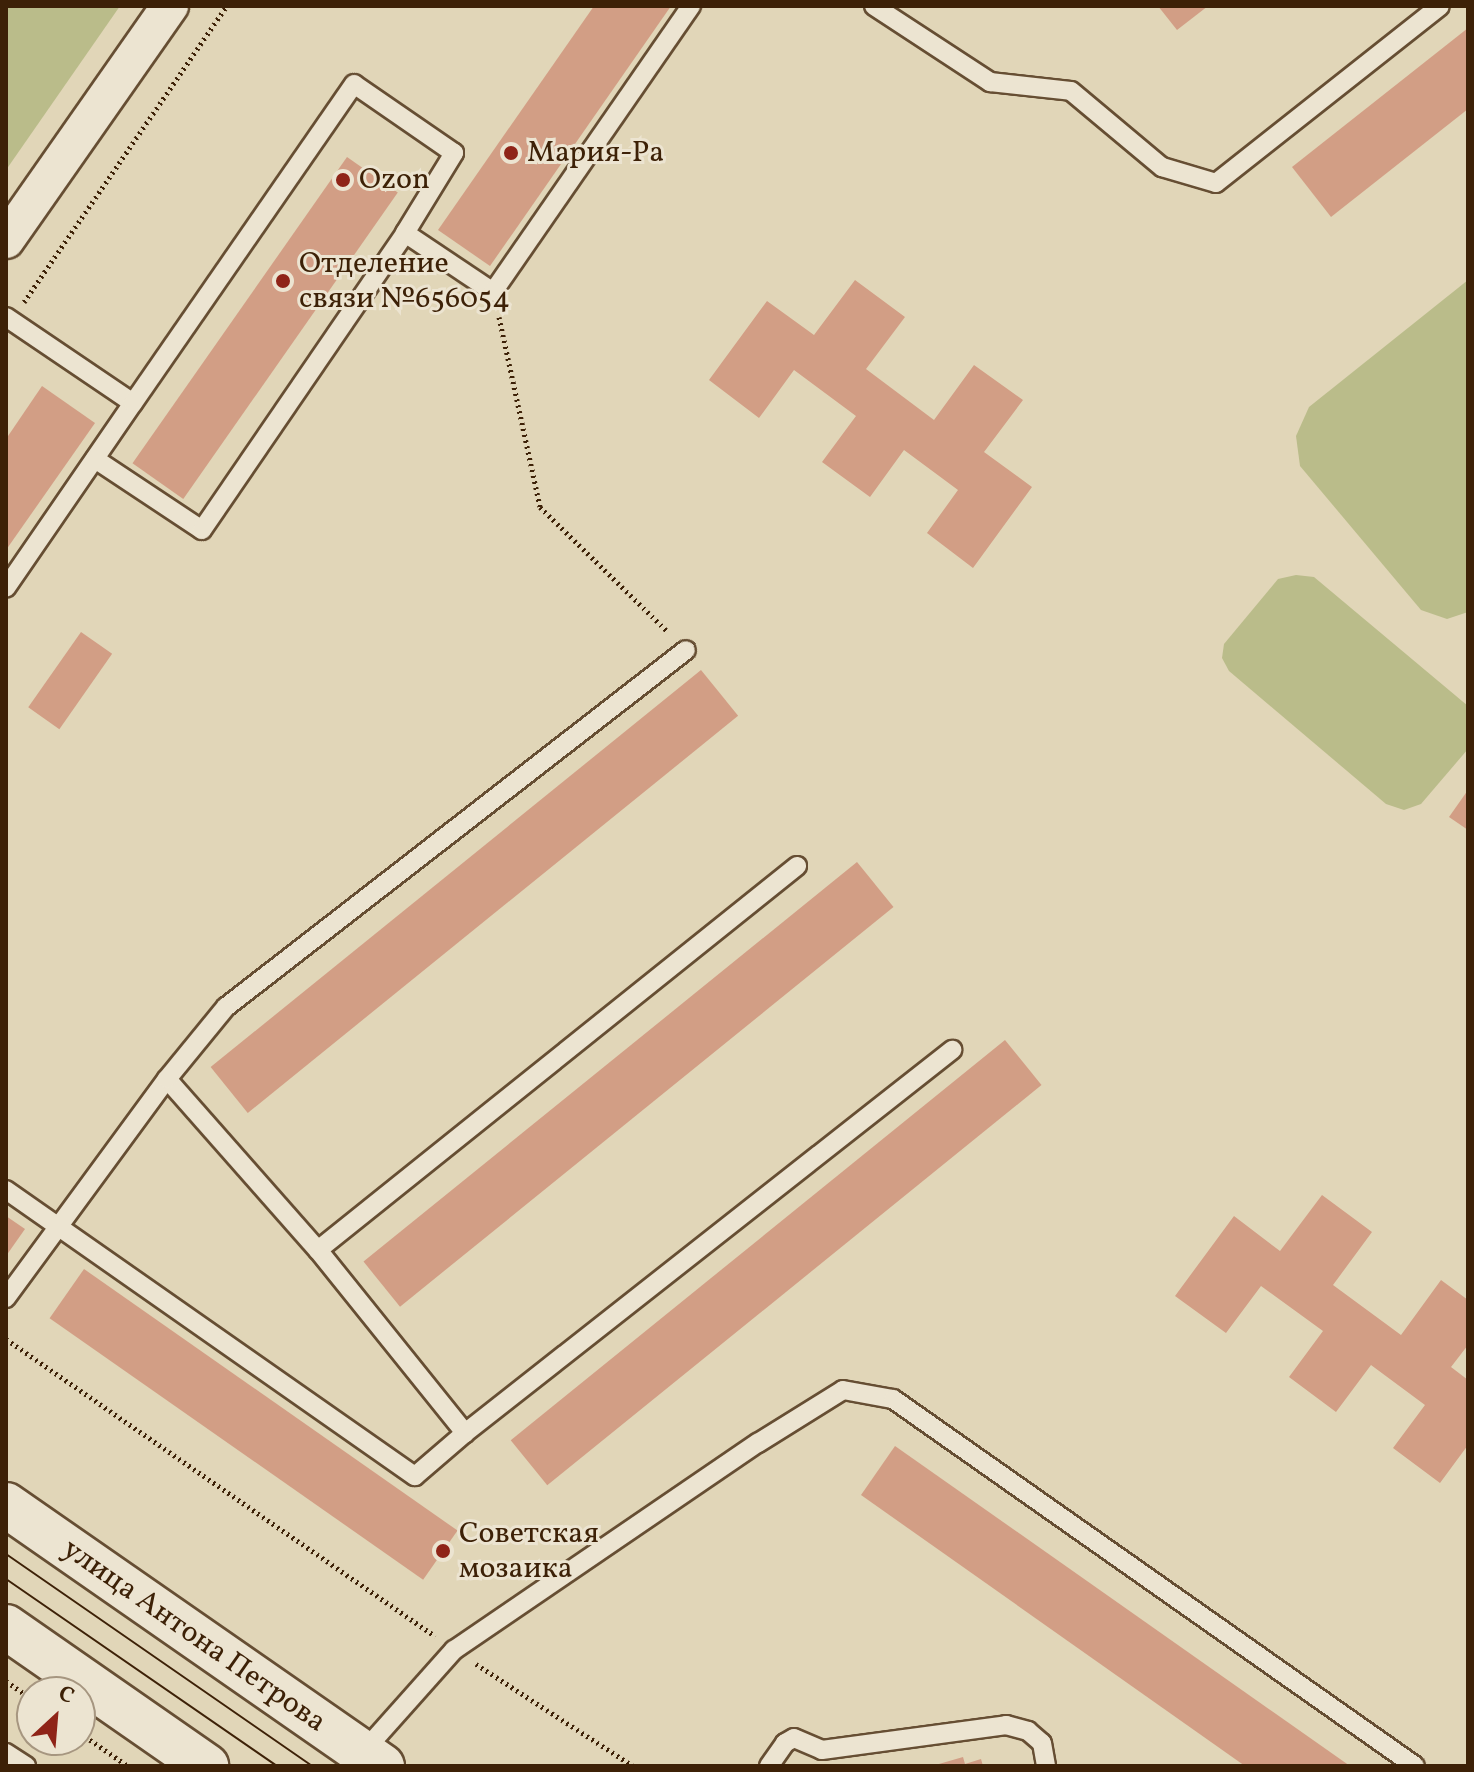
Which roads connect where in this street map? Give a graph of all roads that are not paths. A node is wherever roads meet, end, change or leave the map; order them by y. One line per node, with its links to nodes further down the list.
1 (170, 6): 6 (street)
2 (691, 6): 5 (lane)
3 (874, 6): 4 (lane)
4 (1440, 6)
5 (405, 233): 8 (lane); 9 (lane)
6 (6, 240)
7 (9, 319): 8 (lane)
8 (133, 403): 9 (lane)
9 (95, 459): 10 (lane)
10 (6, 588)
11 (686, 650): 14 (lane)
12 (797, 866): 17 (lane)
13 (952, 1050): 19 (lane)
14 (167, 1079): 16 (lane); 17 (lane)
15 (6, 1190): 16 (lane)
16 (57, 1226): 18 (lane); 19 (lane)
17 (318, 1250): 19 (lane)
18 (6, 1298)
19 (465, 1433)
20 (6, 1505): 23 (main road, улица Антона Петрова)
21 (6, 1627): 24 (main road)
22 (6, 1753): 25 (lane)
23 (372, 1759): 28 (lane)
24 (187, 1761)
25 (26, 1766)
26 (769, 1766): 27 (lane)
27 (1046, 1766)
28 (1415, 1766)

